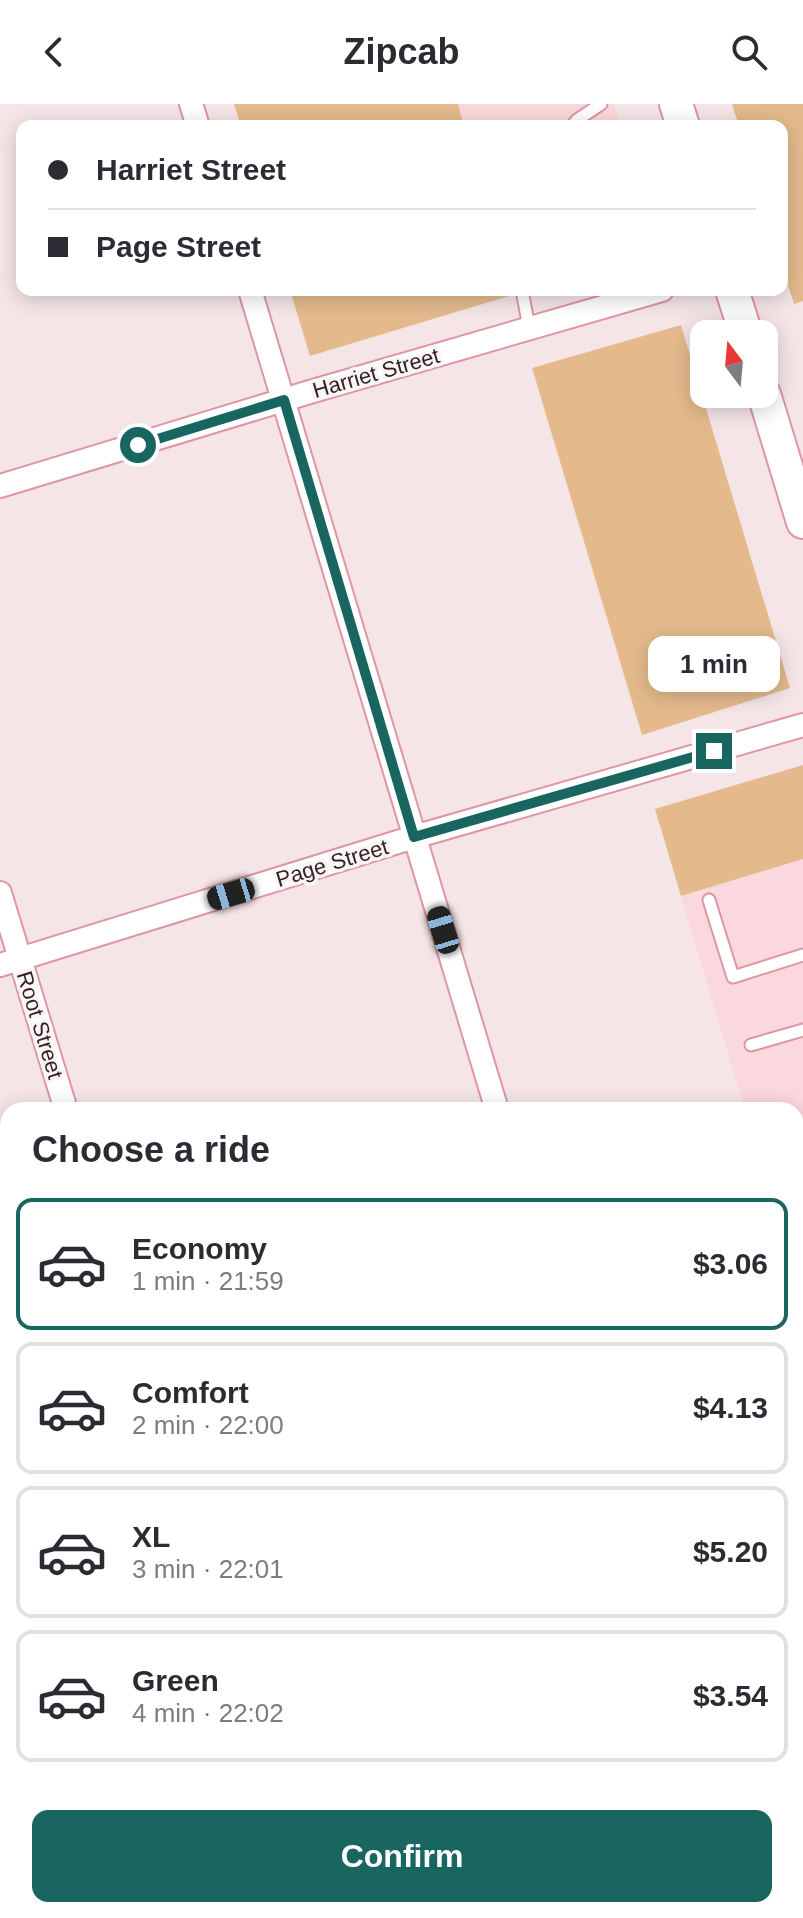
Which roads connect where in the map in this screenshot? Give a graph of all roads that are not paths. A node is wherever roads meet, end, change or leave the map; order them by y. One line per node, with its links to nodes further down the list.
1 (601, 104): 2 (lane)
2 (577, 120)
3 (252, 296): 9 (street)
4 (523, 296): 8 (lane)
5 (641, 296): 8 (street, Harriet Street)
6 (734, 296): 7 (main road)
7 (742, 320)
8 (529, 328): 9 (street, Harriet Street)
9 (284, 400): 11 (street, Harriet Street); 14 (street)
10 (768, 408): 12 (main road)
11 (0, 486)
12 (803, 522)
13 (803, 725): 14 (street, Page Street)
14 (414, 837): 18 (street, Page Street); 22 (street)
15 (0, 893): 18 (street, Root Street)
16 (709, 900): 17 (lane)
17 (803, 955)
18 (10, 962): 21 (street, Root Street)
19 (803, 1030): 20 (lane)
20 (751, 1045)
21 (63, 1102)
22 (495, 1102)

